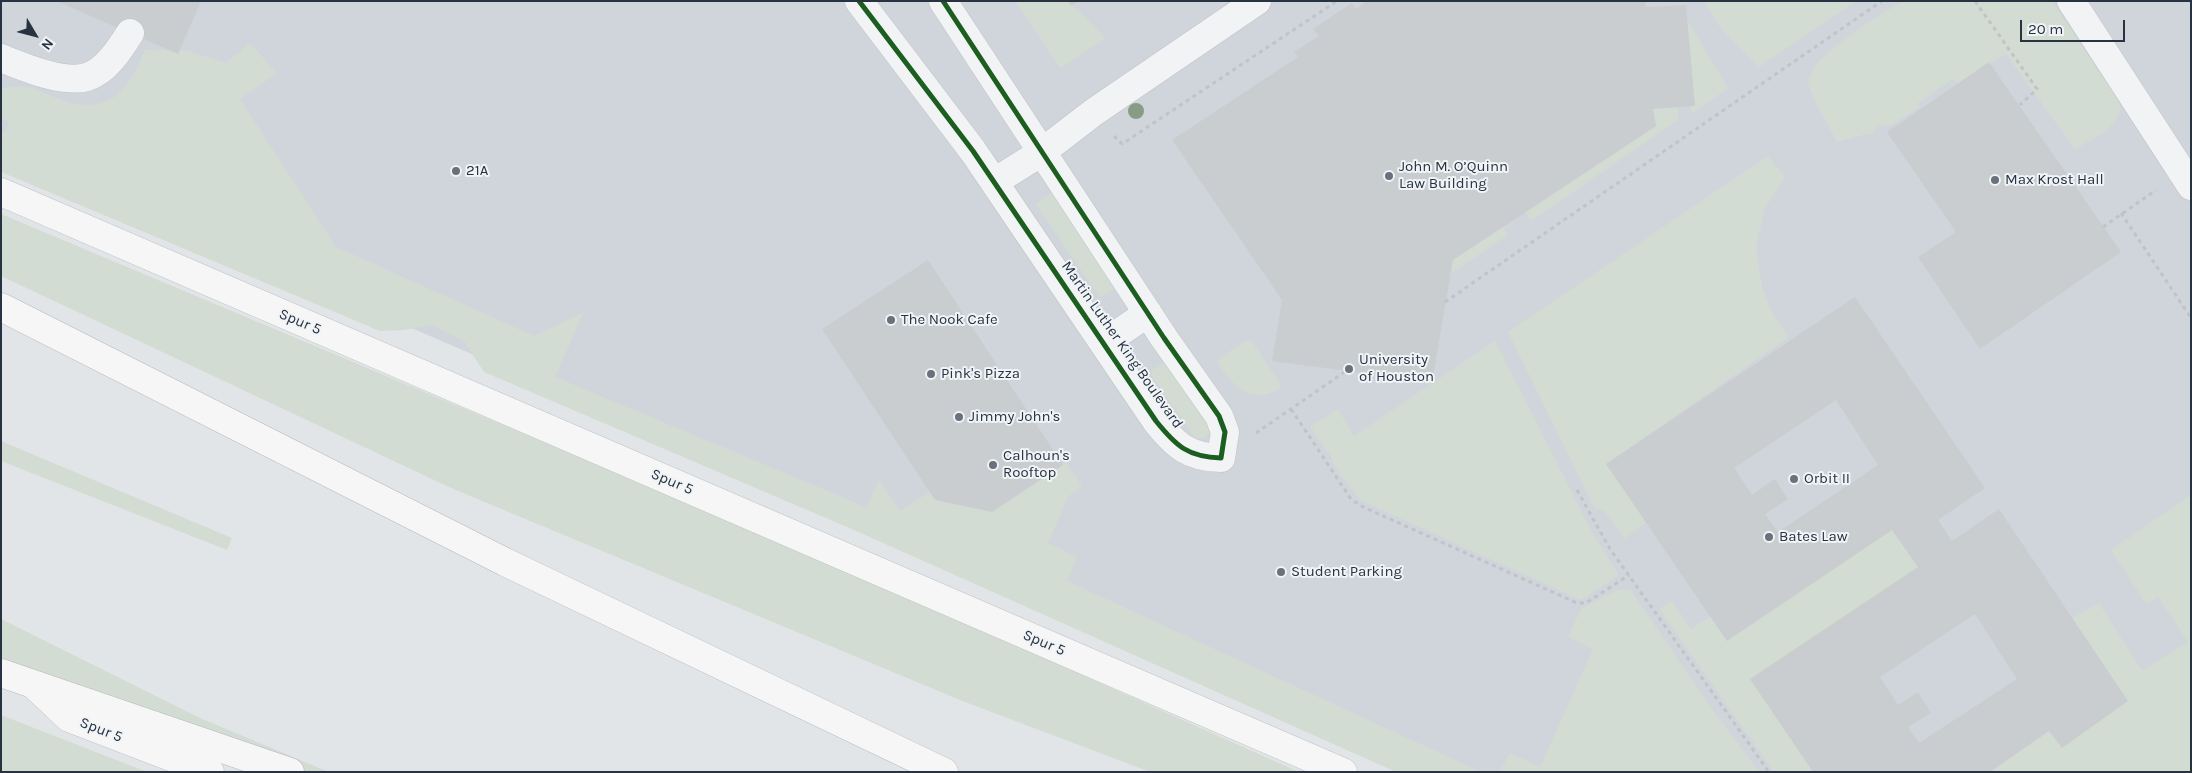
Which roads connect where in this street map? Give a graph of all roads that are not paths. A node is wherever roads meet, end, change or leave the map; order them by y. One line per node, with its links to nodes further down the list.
1 (859, 1): 9 (street, Martin Luther King Boulevard)
2 (943, 1): 7 (street)
3 (1257, 1): 7 (street)
4 (2071, 1): 8 (street)
5 (130, 33): 6 (street)
6 (1, 58)
7 (1042, 152): 9 (street); 11 (street)
8 (2186, 179)
9 (994, 182): 13 (street, Martin Luther King Boulevard)
10 (1, 192): 19 (main road, Spur 5)
11 (1143, 306): 13 (street, Martin Luther King Boulevard); 13 (street, Martin Luther King Boulevard)
12 (1, 307): 18 (main road)
13 (1099, 336)
14 (1, 673): 15 (main road, Spur 5 / Spur 5)
15 (34, 685): 16 (main road, Spur 5); 17 (main road, Spur 5)
16 (210, 772)
17 (290, 772)
18 (944, 772)
19 (1343, 772)

